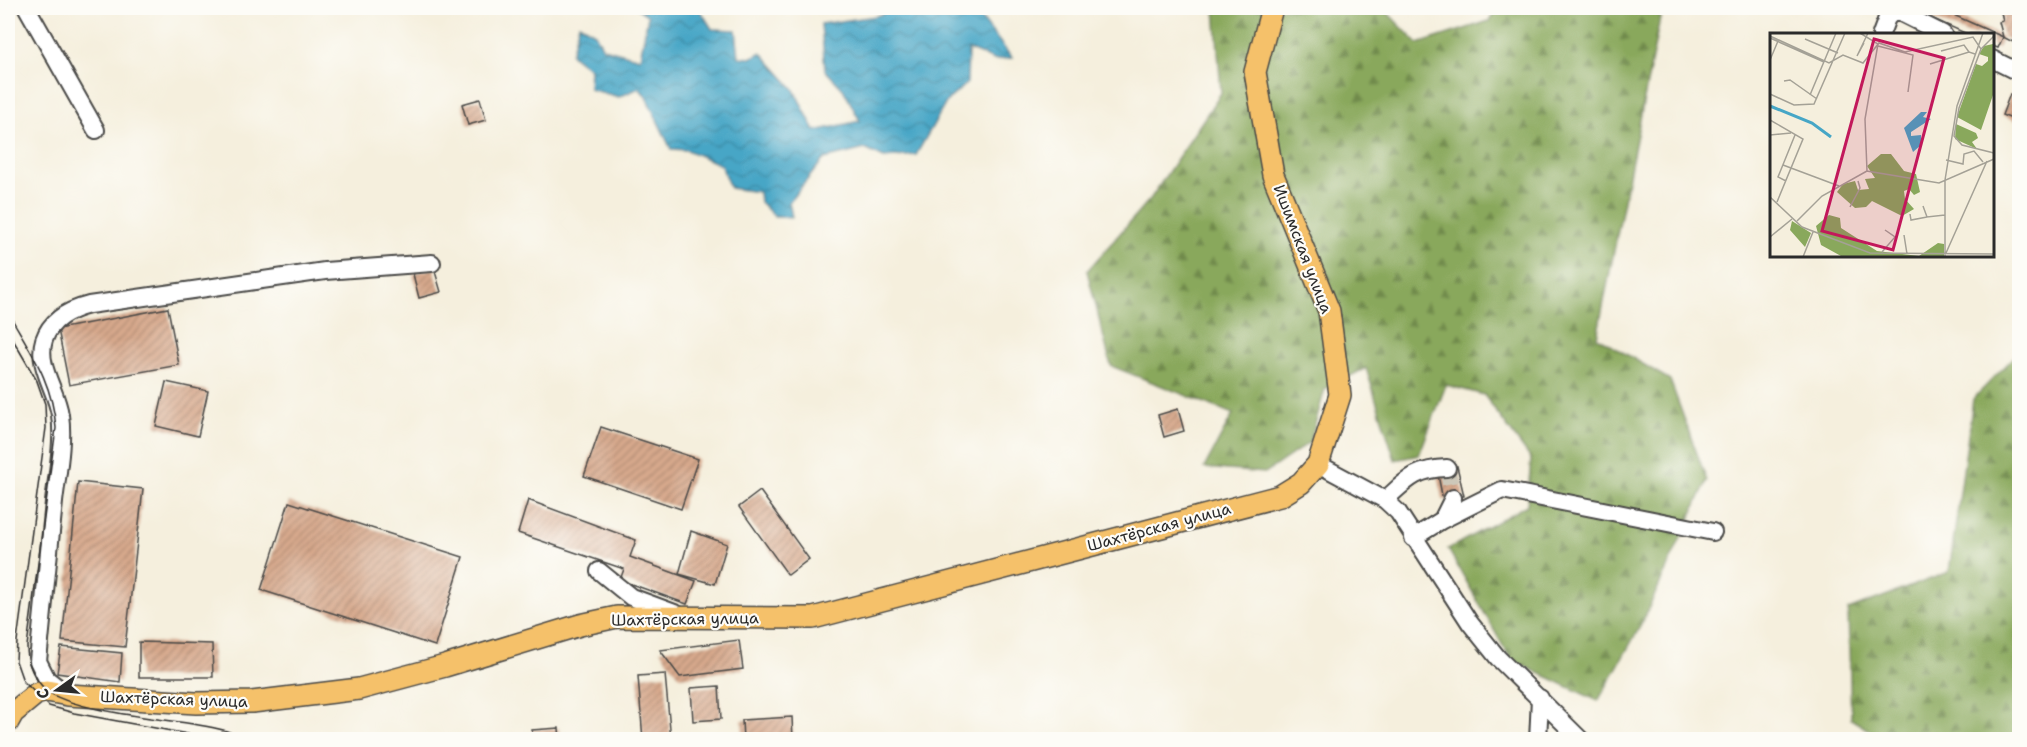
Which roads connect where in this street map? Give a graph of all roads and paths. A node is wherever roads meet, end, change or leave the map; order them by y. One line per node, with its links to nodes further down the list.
1 (27, 8): 7 (street)
2 (1272, 8): 9 (main road, Ишимская улица)
3 (1881, 33): 4 (street)
4 (1941, 33)
5 (1994, 60): 6 (street)
6 (2019, 73)
7 (96, 130)
8 (432, 263): 18 (street)
9 (1318, 464): 12 (street); 17 (main road, Шахтёрская улица)
10 (1447, 468): 12 (street)
11 (1453, 498): 13 (street)
12 (1385, 500): 15 (street)
13 (1442, 520): 14 (street); 15 (street)
14 (1713, 532)
15 (1413, 538): 19 (street)
16 (599, 571): 17 (street)
17 (686, 617): 18 (main road, Шахтёрская улица)
18 (68, 695): 20 (main road, Шахтёрская улица)
19 (1540, 698): 21 (street); 22 (street)
20 (10, 715)
21 (1538, 740)
22 (1581, 740)

